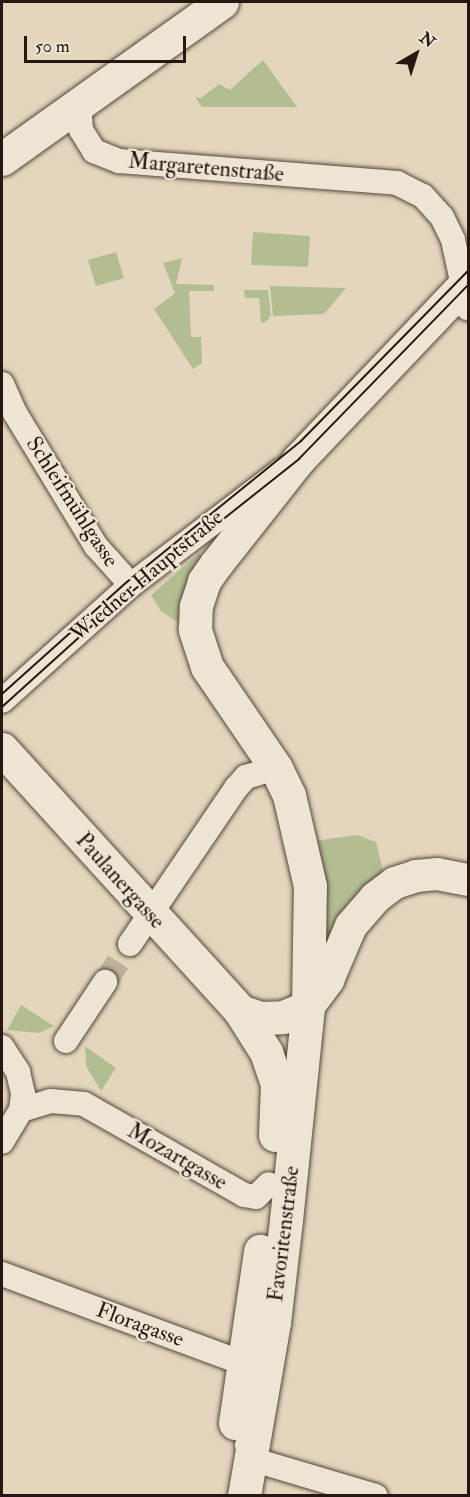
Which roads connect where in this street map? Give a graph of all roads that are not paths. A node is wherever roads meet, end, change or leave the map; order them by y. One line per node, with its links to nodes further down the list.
1 (222, 2): 2 (main road)
2 (79, 106): 3 (main road); 4 (street, Margaretenstraße)
3 (2, 159)
4 (466, 292): 6 (main road, Wiedner Hauptstraße)
5 (2, 384): 7 (street, Schleifmühlgasse)
6 (299, 459): 7 (street, Wiedner Hauptstraße); 8 (main road, Wiedner Hauptstraße)
7 (131, 585): 9 (street, Wiedner Hauptstraße)
8 (215, 679): 11 (main road, Favoritenstraße)
9 (2, 701)
10 (2, 749): 13 (main road, Paulanergasse)
11 (276, 768): 13 (street); 16 (main road, Favoritenstraße)
12 (468, 880): 16 (street)
13 (150, 914): 14 (street); 17 (main road, Paulanergasse)
14 (130, 944)
15 (105, 982): 18 (street)
16 (308, 1007): 17 (main road); 25 (main road, Favoritenstraße)
17 (240, 1011): 22 (main road, Favoritenstraße)
18 (66, 1041)
19 (2, 1047): 20 (street)
20 (21, 1110): 21 (street); 22 (street, Mozartgasse)
21 (2, 1142)
22 (269, 1184): 24 (main road, Favoritenstraße)
23 (2, 1274): 24 (street, Floragasse)
24 (242, 1363): 25 (main road, Favoritenstraße)
25 (249, 1405): 26 (main road, Favoritenstraße); 27 (main road, Favoritenstraße)
26 (251, 1459): 28 (main road, Favoritenstraße); 29 (street)
27 (223, 1496)
28 (244, 1496)
29 (376, 1496)

